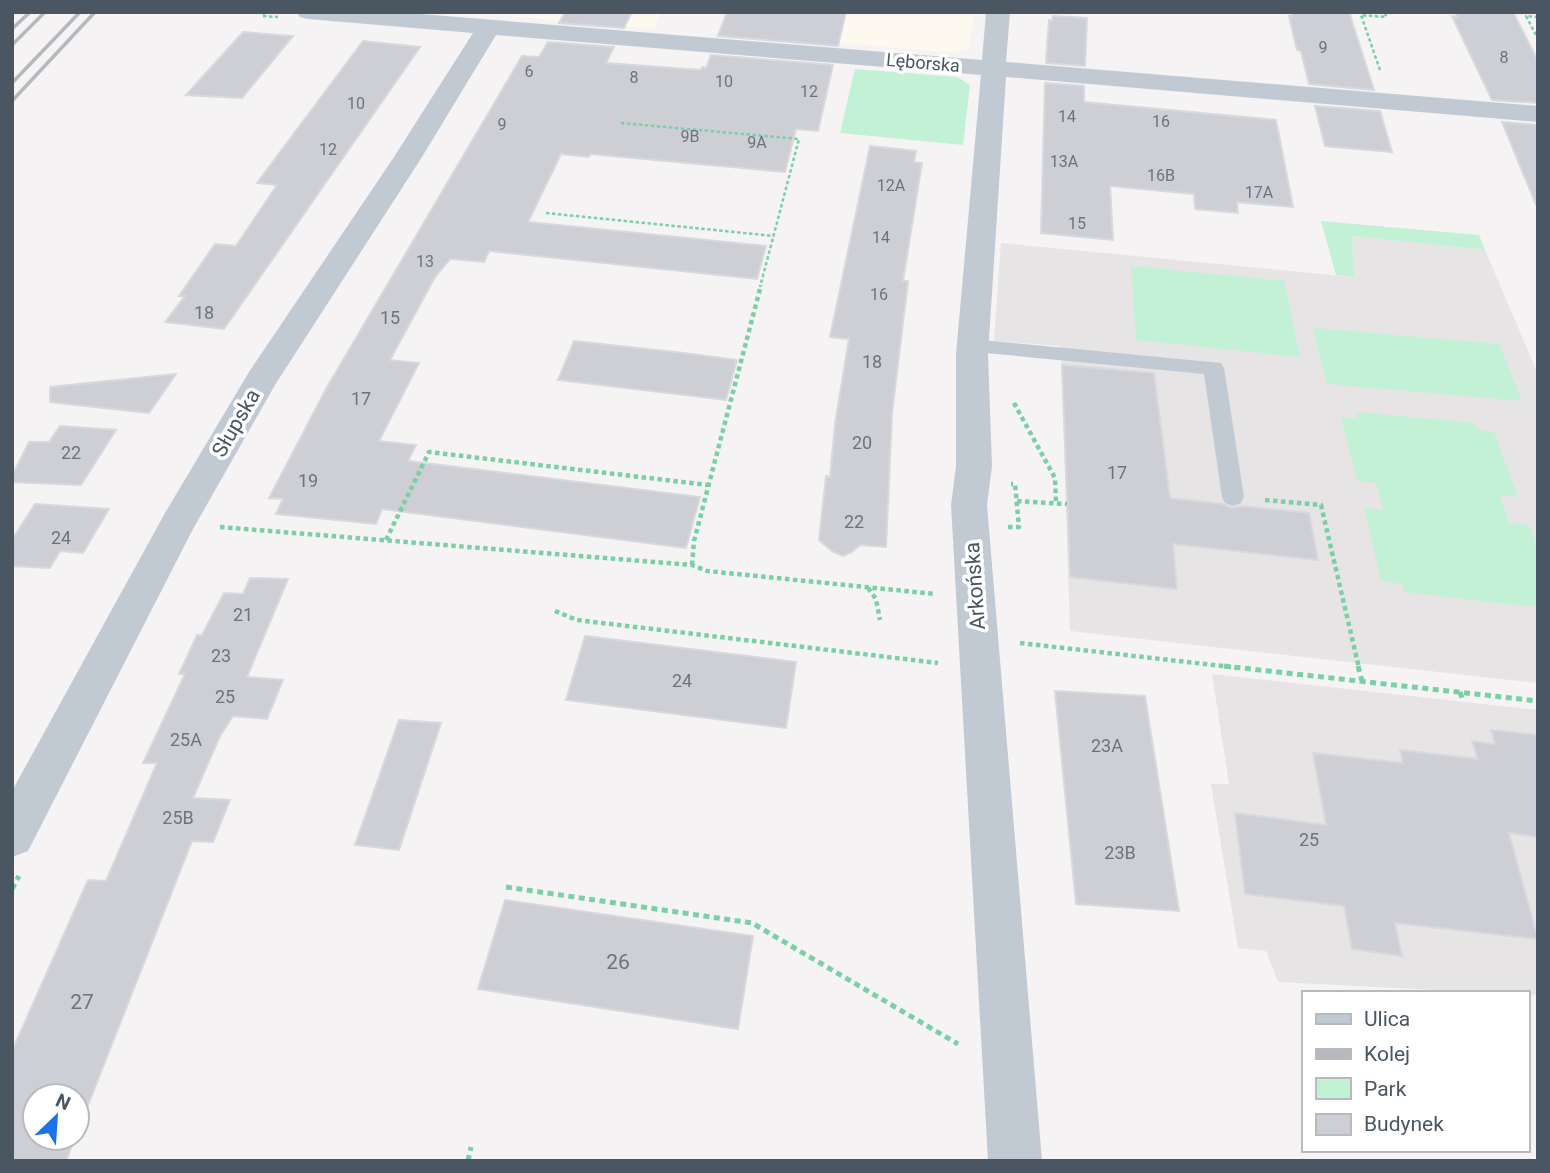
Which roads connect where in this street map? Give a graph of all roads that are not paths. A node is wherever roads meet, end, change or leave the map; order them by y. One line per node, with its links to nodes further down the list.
1 (308, 12): 3 (street, Lęborska)
2 (998, 12): 4 (street, Arkońska)
3 (489, 27): 4 (street, Lęborska); 8 (street, Słupska)
4 (993, 69): 5 (street, Lęborska); 6 (street, Arkońska)
5 (1538, 114)
6 (979, 346): 7 (lane); 9 (street, Arkońska)
7 (1233, 497)
8 (18, 851)
9 (1016, 1161)

